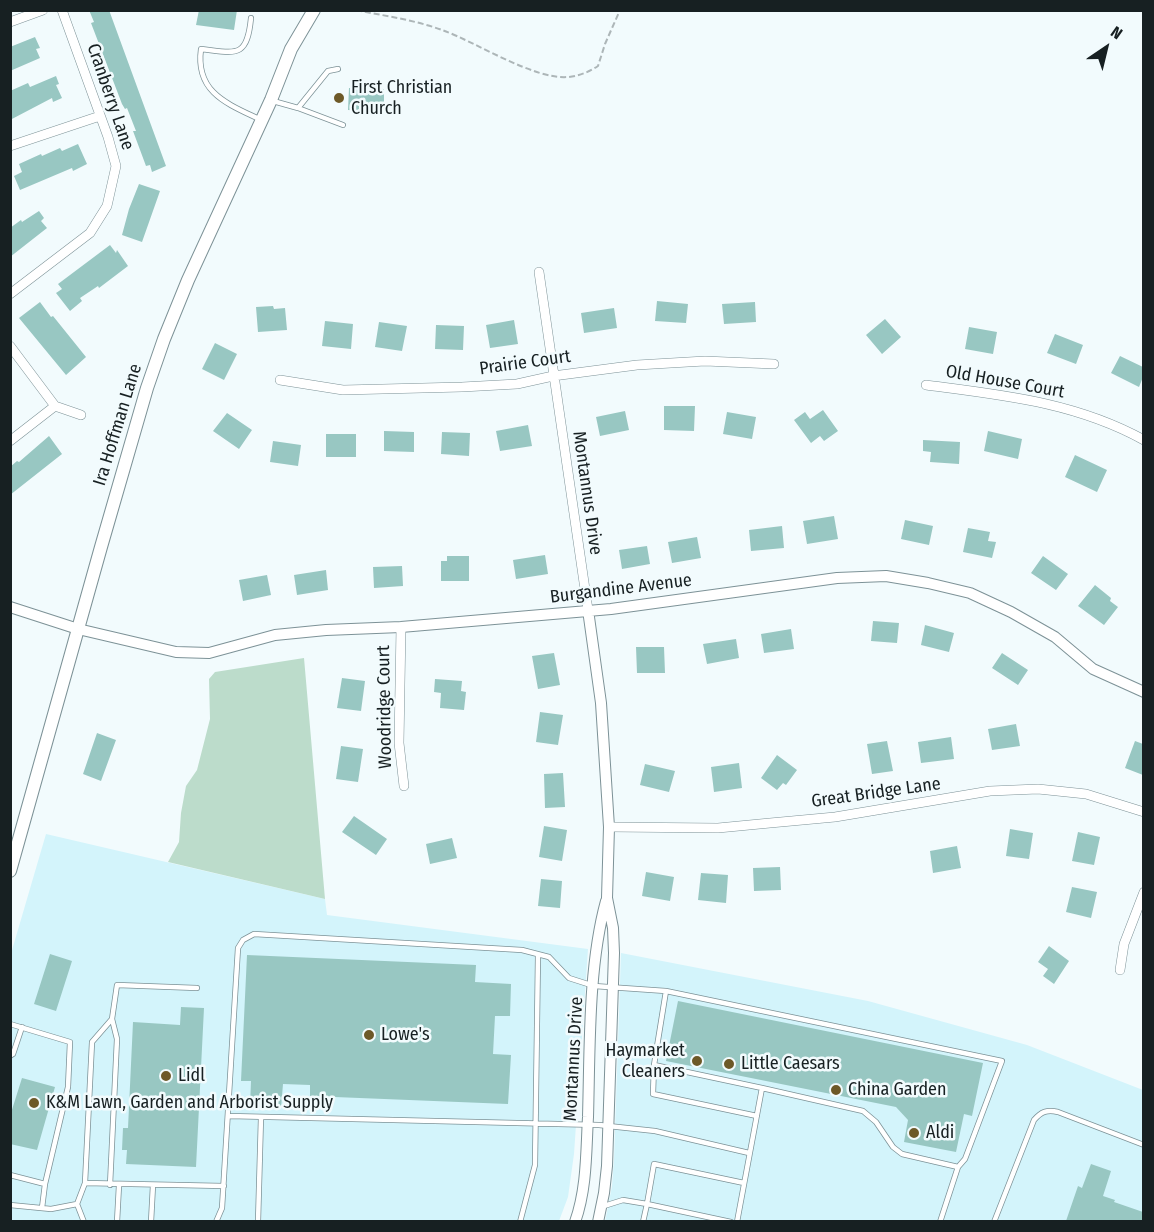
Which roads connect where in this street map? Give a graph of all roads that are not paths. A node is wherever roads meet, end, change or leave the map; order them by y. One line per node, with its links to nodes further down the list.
1 (43, 10): 5 (street)
2 (62, 10): 9 (street, Cranberry Lane)
3 (314, 10): 7 (main road, Ira Hoffman Lane)
4 (251, 18): 10 (lane)
5 (10, 21)
6 (338, 69): 8 (lane)
7 (270, 100): 8 (lane); 10 (main road, Ira Hoffman Lane)
8 (298, 108): 11 (lane)
9 (100, 116): 12 (street); 14 (street, Cranberry Lane)
10 (261, 120): 27 (main road, Ira Hoffman Lane)
11 (343, 125)
12 (10, 146)
13 (539, 272): 17 (street, Montannus Drive)
14 (10, 294)
15 (10, 346): 20 (street)
16 (774, 364): 17 (street, Prairie Court)
17 (553, 376): 18 (street, Prairie Court); 25 (street, Montannus Drive)
18 (279, 380)
19 (926, 385): 22 (street, Old House Court)
20 (55, 406): 21 (street); 23 (street)
21 (81, 415)
22 (1143, 440)
23 (10, 441)
24 (10, 607): 27 (street, Burgandine Avenue)
25 (588, 610): 26 (street, Burgandine Avenue); 28 (street, Burgandine Avenue); 31 (street, Montannus Drive)
26 (401, 627): 27 (street, Burgandine Avenue); 29 (street, Woodridge Court)
27 (78, 629): 32 (main road, Ira Hoffman Lane)
28 (1143, 692)
29 (404, 786)
30 (1143, 812): 31 (street, Great Bridge Lane)
31 (609, 827): 34 (street, Montannus Drive)
32 (10, 871)
33 (1143, 892): 36 (street)
34 (607, 898): 37 (street, Montannus Drive); 38 (street, Montannus Drive)
35 (538, 955): 37 (lane); 47 (lane); 50 (lane)
36 (1120, 970)
37 (594, 986): 38 (lane); 51 (street, Montannus Drive)
38 (613, 987): 40 (lane); 52 (street, Montannus Drive)
39 (196, 988): 41 (lane)
40 (666, 991): 45 (lane); 55 (lane)
41 (112, 1018): 57 (lane); 60 (lane)
42 (10, 1024): 43 (lane)
43 (22, 1027): 44 (lane); 59 (lane)
44 (10, 1056)
45 (654, 1065): 46 (lane); 48 (lane)
46 (762, 1088): 48 (lane); 55 (lane)
47 (228, 1116): 49 (lane); 63 (lane)
48 (757, 1116): 54 (lane)
49 (261, 1117): 50 (lane); 73 (lane)
50 (535, 1124): 51 (lane); 74 (lane)
51 (587, 1125): 52 (lane); 75 (street, Montannus Drive)
52 (609, 1126): 54 (lane); 67 (street, Montannus Drive)
53 (1143, 1145): 81 (lane)
54 (749, 1152): 58 (lane)
55 (958, 1167): 80 (lane)
56 (10, 1175): 59 (lane)
57 (85, 1183): 60 (lane); 64 (lane)
58 (744, 1183): 65 (lane); 79 (lane)
59 (45, 1184): 68 (lane)
60 (110, 1185): 61 (lane)
61 (119, 1185): 62 (lane); 70 (lane)
62 (153, 1185): 63 (lane); 71 (lane)
63 (224, 1186): 72 (lane)
64 (77, 1204): 68 (lane); 69 (lane)
65 (647, 1204): 67 (lane); 77 (lane); 78 (lane)
66 (10, 1205): 68 (lane)
67 (602, 1207): 76 (street, Montannus Drive)
68 (42, 1208)
69 (84, 1221)
70 (117, 1221)
71 (151, 1221)
72 (216, 1221)
73 (258, 1221)
74 (520, 1221)
75 (575, 1221)
76 (598, 1221)
77 (643, 1221)
78 (731, 1221)
79 (737, 1221)
80 (940, 1221)
81 (994, 1221)

